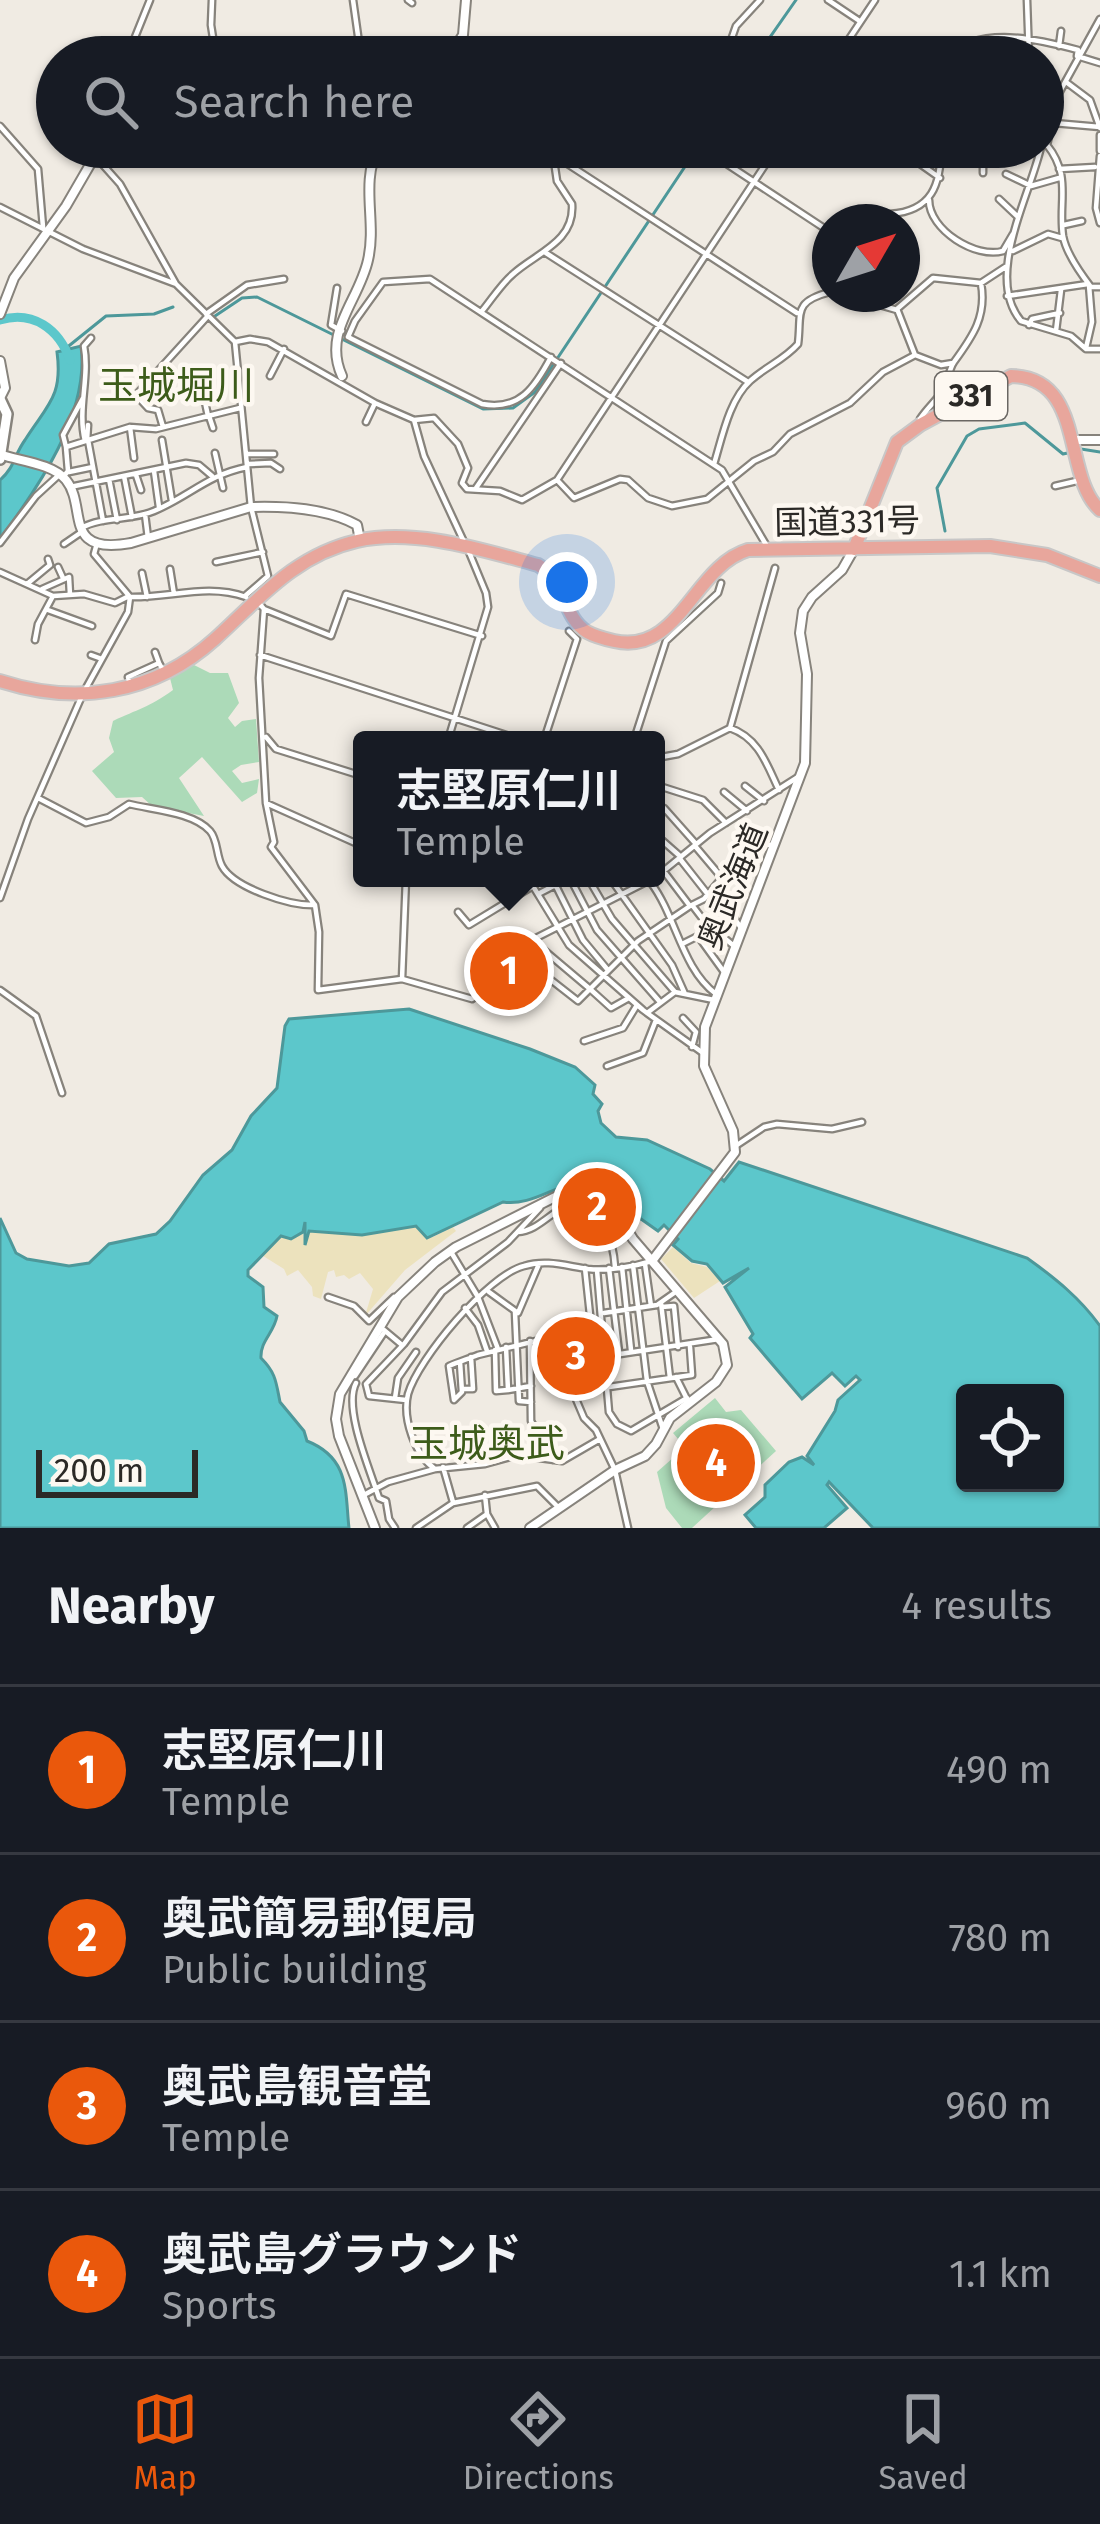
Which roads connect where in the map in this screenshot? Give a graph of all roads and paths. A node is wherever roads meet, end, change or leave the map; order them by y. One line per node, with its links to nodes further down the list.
1 (150, 0): 12 (street)
2 (213, 0): 13 (street)
3 (353, 0): 14 (street)
4 (466, 0): 15 (street)
5 (760, 0): 16 (street)
6 (828, 0): 10 (street)
7 (875, 0): 10 (street)
8 (1028, 0): 18 (street)
9 (1100, 19): 21 (street)
10 (861, 21): 17 (street)
11 (1060, 31): 19 (street)
12 (135, 36)
13 (213, 36)
14 (358, 36)
15 (462, 36)
16 (734, 36)
17 (851, 36)
18 (1027, 36)
19 (1060, 36)
20 (1064, 47): 21 (street)
21 (1079, 56): 22 (street); 23 (street)
22 (1100, 63)
23 (1065, 82): 24 (street)
24 (1099, 118): 27 (street)
25 (1064, 124): 27 (street)
26 (0, 126): 30 (street)
27 (1100, 130): 28 (street)
28 (1100, 153): 29 (street)
29 (1099, 166): 43 (street); 54 (street)
30 (36, 168)
31 (36, 168): 60 (street)
32 (86, 168): 60 (street)
33 (109, 168): 68 (street)
34 (372, 168): 85 (street)
35 (555, 168): 64 (street)
36 (574, 168): 65 (street)
37 (733, 168): 48 (street)
38 (763, 168): 48 (street)
39 (926, 168): 46 (street)
40 (940, 168): 46 (street)
41 (983, 168): 44 (street)
42 (1036, 168): 49 (street)
43 (1059, 169): 47 (street)
44 (983, 173)
45 (1006, 174): 49 (street)
46 (940, 178): 51 (street)
47 (1059, 178): 49 (street); 59 (street)
48 (754, 182): 56 (street); 65 (street)
49 (1031, 186): 55 (street)
50 (999, 199): 55 (street)
51 (929, 200): 52 (street); 61 (street)
52 (920, 204)
53 (0, 207): 60 (street)
54 (1098, 207): 58 (street)
55 (1017, 216): 61 (street)
56 (812, 220)
57 (1082, 221): 59 (street)
58 (1100, 223)
59 (1064, 225): 62 (street)
60 (46, 228): 68 (street); 81 (street)
61 (1015, 229): 63 (street)
62 (1063, 238): 63 (street); 70 (street)
63 (1013, 251): 66 (street)
64 (546, 253): 77 (street); 84 (street)
65 (705, 256): 79 (street); 84 (street)
66 (1007, 266): 69 (street); 75 (street)
67 (284, 279): 82 (street)
68 (176, 284): 82 (street)
69 (980, 284): 73 (street); 96 (street)
70 (1089, 284): 71 (street); 74 (street); 91 (street)
71 (1100, 287)
72 (338, 288): 85 (street)
73 (920, 290)
74 (1060, 290): 75 (street); 80 (street)
75 (1007, 296): 83 (street)
76 (812, 300): 79 (street)
77 (482, 311): 88 (street); 94 (street)
78 (898, 312): 93 (street)
79 (797, 313): 99 (street)
80 (1060, 313): 83 (street); 86 (street)
81 (0, 314)
82 (207, 315): 89 (street); 112 (street)
83 (1029, 325): 86 (street)
84 (658, 327): 99 (street); 101 (street)
85 (338, 331): 88 (street); 98 (street)
86 (1056, 331): 91 (street)
87 (92, 338): 102 (street)
88 (348, 338): 94 (street)
89 (235, 342): 90 (street); 106 (street)
90 (284, 349): 97 (street); 100 (street)
91 (1086, 349): 92 (street)
92 (1100, 350)
93 (915, 355): 96 (street); 140 (street)
94 (556, 360): 101 (street); 144 (street)
95 (0, 362): 103 (street)
96 (953, 363): 111 (street)
97 (270, 376)
98 (342, 376): 100 (street)
99 (748, 382): 125 (street)
100 (345, 389): 105 (street)
101 (611, 397): 125 (street); 137 (street)
102 (83, 398): 115 (street); 118 (street)
103 (0, 399): 123 (main road)
104 (205, 402): 107 (street)
105 (375, 404): 108 (street); 109 (street)
106 (240, 408): 107 (street); 121 (street)
107 (208, 416): 112 (street); 114 (street)
108 (414, 420): 144 (street); 164 (street)
109 (366, 422)
110 (88, 425): 115 (street)
111 (920, 425): 119 (highway, 331); 166 (highway, 331)
112 (163, 427): 113 (street)
113 (130, 428): 115 (street); 124 (street)
114 (213, 428)
115 (87, 440): 118 (street); 127 (street)
116 (162, 440): 128 (street)
117 (1100, 440): 119 (street)
118 (66, 447): 132 (street)
119 (1076, 447): 138 (highway, 331)
120 (214, 453): 131 (street)
121 (248, 454): 122 (street); 126 (street)
122 (274, 454)
123 (5, 458): 132 (street)
124 (134, 458)
125 (714, 464): 140 (street)
126 (249, 465): 129 (street); 131 (street); 152 (street)
127 (93, 466): 132 (street); 139 (street)
128 (167, 467): 130 (street); 135 (street); 150 (street)
129 (280, 469)
130 (154, 471): 133 (street); 153 (street)
131 (220, 472): 135 (street); 143 (street)
132 (61, 473): 141 (street); 161 (street)
133 (136, 475): 134 (street); 145 (street)
134 (124, 476): 136 (street); 155 (street)
135 (212, 476): 150 (street)
136 (109, 479): 139 (street); 146 (street)
137 (556, 480): 140 (street); 144 (street)
138 (1082, 480): 142 (street); 151 (highway, 331)
139 (96, 481): 141 (street); 147 (street)
140 (730, 482): 165 (street)
141 (70, 487): 149 (street)
142 (1055, 487)
143 (223, 488)
144 (476, 488)
145 (141, 490)
146 (112, 494): 147 (street); 156 (street)
147 (99, 496): 157 (street)
148 (89, 497): 149 (street)
149 (72, 500): 158 (street)
150 (172, 501): 153 (street)
151 (1098, 504)
152 (251, 507): 159 (street); 160 (street); 167 (street)
153 (160, 508): 154 (street)
154 (145, 514): 155 (street); 159 (street)
155 (131, 517): 156 (street)
156 (117, 520): 157 (street)
157 (103, 521): 158 (street)
158 (82, 529): 162 (street); 163 (street)
159 (148, 538): 162 (street)
160 (360, 541): 164 (highway, 国道331号); 185 (highway, 国道331号)
161 (0, 543)
162 (97, 543): 183 (street)
163 (64, 544)
164 (467, 548): 165 (highway, 国道331号); 189 (street)
165 (768, 549): 166 (highway, 国道331号)
166 (854, 549): 175 (highway, 国道331号); 207 (street, 奥武海道)
167 (263, 552): 169 (street); 185 (street)
168 (48, 559): 177 (street)
169 (216, 562)
170 (58, 567): 176 (street)
171 (775, 568): 199 (street)
172 (170, 569): 181 (street)
173 (0, 572): 177 (street)
174 (142, 573): 184 (street)
175 (1100, 576)
176 (63, 578): 179 (street); 180 (street)
177 (27, 584): 179 (street)
178 (721, 584): 203 (street)
179 (41, 590): 182 (street)
180 (70, 595): 182 (street); 183 (street)
181 (174, 595): 184 (street); 185 (street)
182 (53, 596): 186 (street)
183 (129, 596): 184 (street); 194 (street)
184 (147, 597)
185 (255, 601): 189 (street); 193 (street); 195 (highway, 国道331号)
186 (47, 610): 187 (street); 190 (street)
187 (92, 626)
188 (569, 631): 202 (street)
189 (482, 636): 198 (street)
190 (35, 640)
191 (155, 652): 195 (street)
192 (91, 655): 194 (street)
193 (260, 655): 198 (street); 204 (street)
194 (102, 659): 197 (street)
195 (162, 668): 197 (highway, 国道331号)
196 (0, 681): 197 (highway, 国道331号)
197 (82, 695): 212 (street)
198 (455, 718): 200 (street); 201 (street)
199 (730, 728): 205 (street); 210 (street)
200 (451, 731)
201 (495, 731)
202 (547, 731)
203 (637, 731)
204 (263, 732): 206 (street); 214 (street)
205 (665, 756)
206 (353, 773)
207 (801, 775): 210 (street); 221 (street, 奥武海道)
208 (745, 786): 213 (street)
209 (665, 788): 217 (street)
210 (779, 790): 213 (street)
211 (724, 792): 216 (street)
212 (40, 799): 240 (street); 242 (street)
213 (764, 801): 216 (street)
214 (266, 803): 218 (street); 242 (street)
215 (665, 809): 220 (street)
216 (747, 811): 217 (street)
217 (726, 823): 220 (street)
218 (353, 842)
219 (665, 843): 222 (street)
220 (695, 845): 222 (street); 225 (street)
221 (774, 846): 225 (street); 249 (street, 奥武海道)
222 (681, 858): 223 (street); 238 (street)
223 (665, 871)
224 (665, 873): 243 (street)
225 (722, 878): 236 (street)
226 (406, 887): 259 (street)
227 (531, 887): 245 (street)
228 (534, 887): 237 (street)
229 (554, 887): 237 (street)
230 (556, 887): 246 (street)
231 (574, 887): 244 (street)
232 (592, 887): 241 (street)
233 (616, 887): 239 (street)
234 (656, 887): 247 (street)
235 (635, 888): 239 (street)
236 (714, 888): 238 (street); 249 (street)
237 (538, 894): 248 (street)
238 (707, 894): 243 (street)
239 (621, 896): 241 (street); 250 (street)
240 (0, 898)
241 (601, 904): 244 (street); 253 (street)
242 (315, 905): 259 (street)
243 (691, 906): 247 (street); 254 (street)
244 (586, 911): 246 (street); 256 (street)
245 (458, 912)
246 (572, 918): 248 (street); 257 (street)
247 (669, 919): 250 (street); 252 (street)
248 (556, 926): 251 (street); 257 (street)
249 (742, 928): 254 (street, 奥武海道)
250 (651, 933): 253 (street); 263 (street)
251 (532, 940): 255 (street); 260 (street)
252 (684, 943): 258 (street); 264 (street)
253 (635, 945): 256 (street); 262 (street)
254 (734, 946): 258 (street, 奥武海道)
255 (523, 958): 259 (street); 260 (street)
256 (621, 959): 257 (street); 266 (street)
257 (606, 972): 260 (street); 265 (street)
258 (724, 972): 264 (street, 奥武海道)
259 (402, 979)
260 (590, 989): 265 (street)
261 (0, 990): 275 (street)
262 (675, 992): 263 (street); 266 (street)
263 (686, 994): 264 (street)
264 (715, 997): 273 (street, 奥武海道)
265 (629, 998): 267 (street)
266 (660, 1002): 268 (street)
267 (637, 1005): 268 (street); 271 (street)
268 (647, 1012): 270 (street)
269 (683, 1018): 272 (street)
270 (656, 1020): 272 (street); 274 (street)
271 (584, 1041)
272 (692, 1047): 273 (street)
273 (703, 1053): 277 (street)
274 (607, 1066)
275 (62, 1093)
276 (862, 1122): 277 (street)
277 (736, 1145): 281 (street)
278 (544, 1202): 279 (street); 280 (street); 281 (street)
279 (518, 1232): 284 (street); 287 (street)
280 (450, 1251): 287 (street); 292 (street)
281 (649, 1263): 283 (street); 289 (street); 294 (street)
282 (539, 1264): 285 (street); 288 (street); 299 (street)
283 (633, 1265): 284 (street); 296 (street)
284 (615, 1267): 286 (street); 297 (street); 298 (street)
285 (585, 1268): 286 (street); 307 (street)
286 (597, 1270): 300 (street)
287 (463, 1274): 291 (street); 306 (street)
288 (488, 1290): 291 (street); 299 (street)
289 (677, 1291): 293 (street); 302 (street)
290 (328, 1297): 292 (street)
291 (478, 1297): 295 (street); 311 (street)
292 (399, 1300): 301 (street)
293 (662, 1305): 294 (street); 309 (street); 310 (street)
294 (651, 1307): 296 (street)
295 (465, 1309): 311 (street); 329 (street)
296 (638, 1309): 297 (street); 312 (street)
297 (626, 1310): 298 (street); 314 (street)
298 (614, 1311): 300 (street); 315 (street)
299 (515, 1312): 304 (street)
300 (602, 1313): 316 (street)
301 (382, 1329): 306 (street); 320 (street)
302 (719, 1339): 308 (street); 330 (street)
303 (530, 1341): 304 (street); 324 (street); 334 (street)
304 (518, 1343): 311 (street); 323 (street)
305 (580, 1344): 307 (street)
306 (402, 1346): 325 (street)
307 (593, 1346): 316 (street); 322 (street)
308 (690, 1346): 309 (street); 319 (street)
309 (678, 1347): 310 (street)
310 (667, 1348): 312 (street); 319 (street)
311 (496, 1349): 317 (street); 327 (street); 327 (street)
312 (643, 1351): 314 (street); 321 (street)
313 (416, 1352): 328 (street)
314 (631, 1353): 315 (street)
315 (620, 1354): 316 (street)
316 (607, 1356): 322 (street)
317 (471, 1357): 318 (street); 326 (street)
318 (460, 1362): 326 (street); 326 (street)
319 (673, 1378): 321 (street); 330 (street)
320 (351, 1381): 325 (street); 338 (street); 340 (street)
321 (646, 1381): 322 (street); 332 (street)
322 (608, 1383): 332 (street)
323 (520, 1386): 324 (street); 327 (street); 331 (street)
324 (531, 1386): 331 (street)
325 (365, 1388): 328 (street)
326 (462, 1389)
327 (508, 1390)
328 (395, 1398): 329 (street)
329 (406, 1400): 336 (street)
330 (688, 1400): 332 (street); 333 (street)
331 (531, 1402): 335 (street)
332 (656, 1414): 333 (street)
333 (663, 1429): 337 (street)
334 (600, 1439): 335 (street); 337 (street)
335 (553, 1460): 336 (street)
336 (439, 1468): 338 (street); 341 (street)
337 (615, 1470): 342 (street); 350 (street)
338 (376, 1489): 340 (street); 346 (street)
339 (485, 1495): 341 (street); 342 (street); 343 (street)
340 (361, 1496): 345 (street)
341 (453, 1503): 344 (street)
342 (559, 1508): 349 (street)
343 (487, 1514): 347 (street); 348 (street)
344 (422, 1526)
345 (375, 1528)
346 (395, 1528)
347 (467, 1528)
348 (495, 1528)
349 (530, 1528)
350 (628, 1528)

